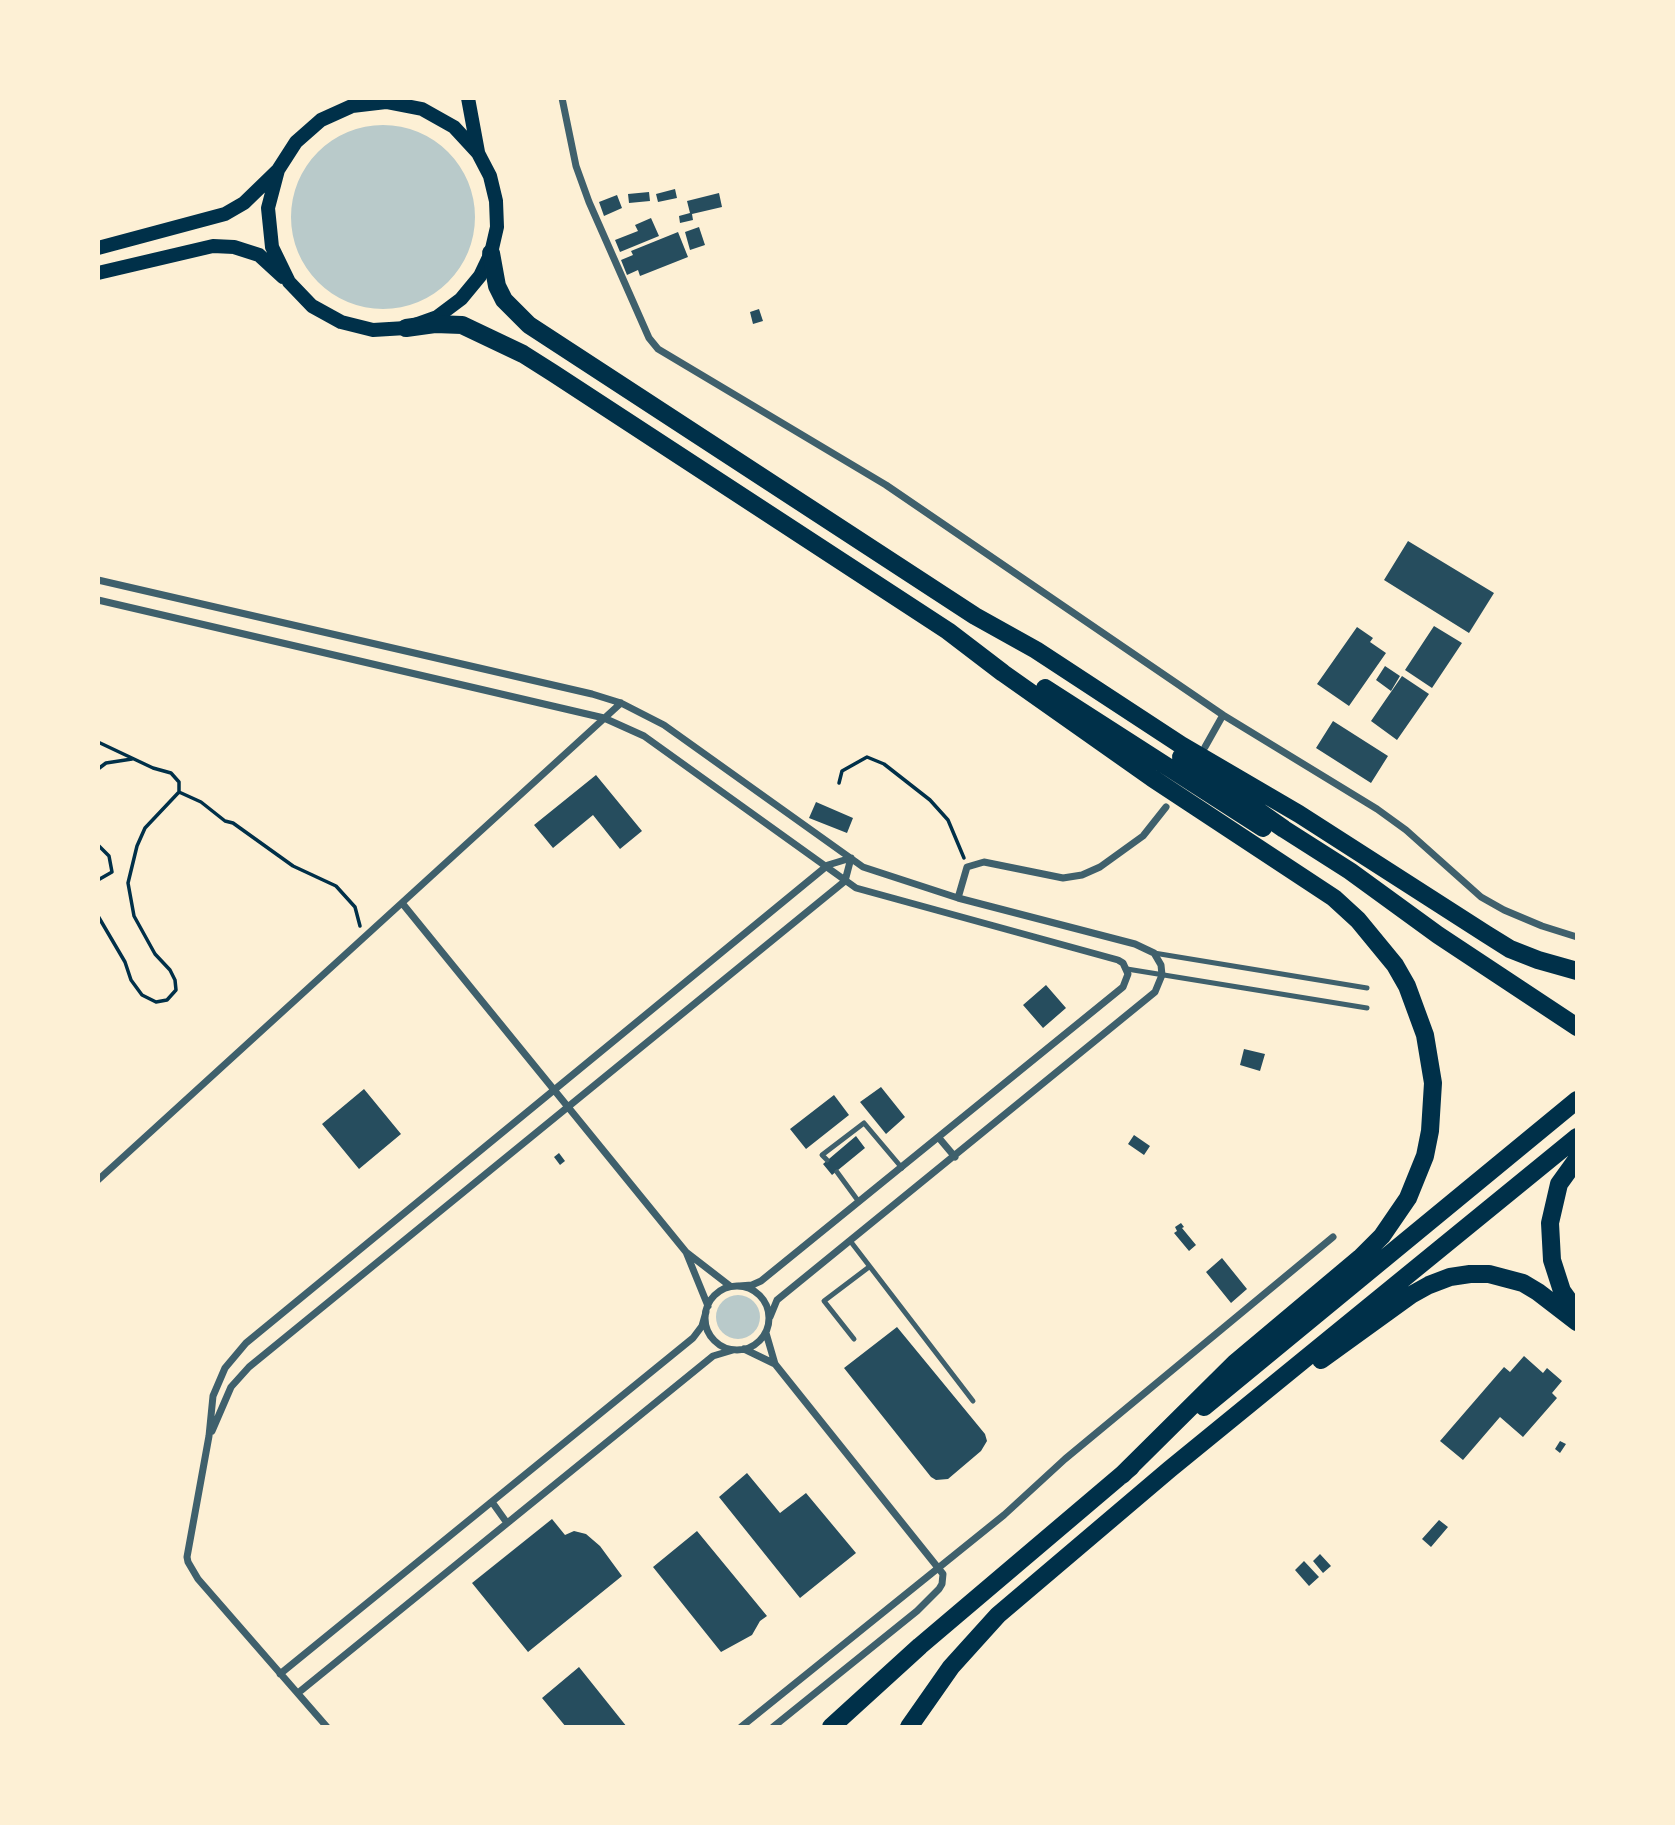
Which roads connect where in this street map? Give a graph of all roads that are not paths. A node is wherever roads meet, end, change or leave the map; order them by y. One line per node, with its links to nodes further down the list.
1 (468, 98): 4 (main road)
2 (562, 98): 16 (street)
3 (390, 100): 4 (main road); 5 (main road)
4 (478, 153): 7 (main road)
5 (278, 170): 6 (main road); 9 (main road)
6 (98, 248)
7 (491, 253): 10 (main road); 13 (highway)
8 (98, 273): 9 (main road)
9 (289, 282): 10 (main road)
10 (406, 328): 14 (highway)
11 (98, 580): 15 (street)
12 (98, 600): 17 (street)
13 (975, 615): 25 (highway); 29 (highway)
14 (948, 631): 25 (highway); 63 (highway)
15 (621, 703): 17 (street); 20 (street)
16 (1223, 715): 18 (street); 26 (street)
17 (604, 718): 21 (street); 24 (street)
18 (1205, 747)
19 (1166, 807): 23 (street)
20 (851, 858): 21 (street); 22 (street); 23 (street)
21 (828, 866): 22 (street); 34 (street)
22 (845, 881): 28 (street); 36 (street)
23 (958, 898): 27 (street)
24 (401, 903): 34 (street); 44 (street)
25 (1438, 935): 33 (highway)
26 (1577, 937)
27 (1154, 953): 30 (street); 31 (lane)
28 (1127, 969): 30 (lane); 38 (street)
29 (1577, 971)
30 (1162, 975): 32 (lane); 39 (street)
31 (1367, 988)
32 (1367, 1008)
33 (1577, 1027)
34 (554, 1092): 36 (street); 62 (street)
35 (1577, 1100): 63 (highway)
36 (566, 1107): 48 (street); 62 (street)
37 (1577, 1137): 61 (highway)
38 (939, 1138): 39 (street); 42 (street)
39 (955, 1157): 47 (street)
40 (1577, 1159): 52 (highway)
41 (827, 1160): 42 (lane)
42 (902, 1168): 45 (street)
43 (837, 1172): 45 (lane)
44 (98, 1180)
45 (859, 1202): 50 (street)
46 (1334, 1237): 66 (street)
47 (851, 1242): 49 (lane); 53 (street)
48 (686, 1252): 50 (street); 51 (street)
49 (869, 1267): 56 (lane); 60 (lane)
50 (734, 1286): 51 (street); 53 (street)
51 (707, 1309): 58 (street); 64 (street)
52 (1577, 1312)
53 (770, 1317): 55 (street)
54 (1577, 1322): 61 (highway)
55 (766, 1333): 57 (street); 59 (street)
56 (854, 1339)
57 (743, 1349): 58 (street); 59 (street)
58 (733, 1350): 65 (street)
59 (775, 1364): 66 (street)
60 (973, 1401)
61 (1226, 1425): 70 (highway)
62 (209, 1436): 67 (street)
63 (1122, 1475): 68 (highway)
64 (492, 1502): 65 (street); 67 (street)
65 (507, 1523): 69 (street)
66 (939, 1566): 72 (street); 73 (street)
67 (280, 1674): 69 (street)
68 (878, 1685): 74 (highway); 75 (highway)
69 (298, 1693): 71 (street)
70 (910, 1726)
71 (327, 1727)
72 (741, 1727)
73 (773, 1727)
74 (831, 1727)
75 (841, 1727)

